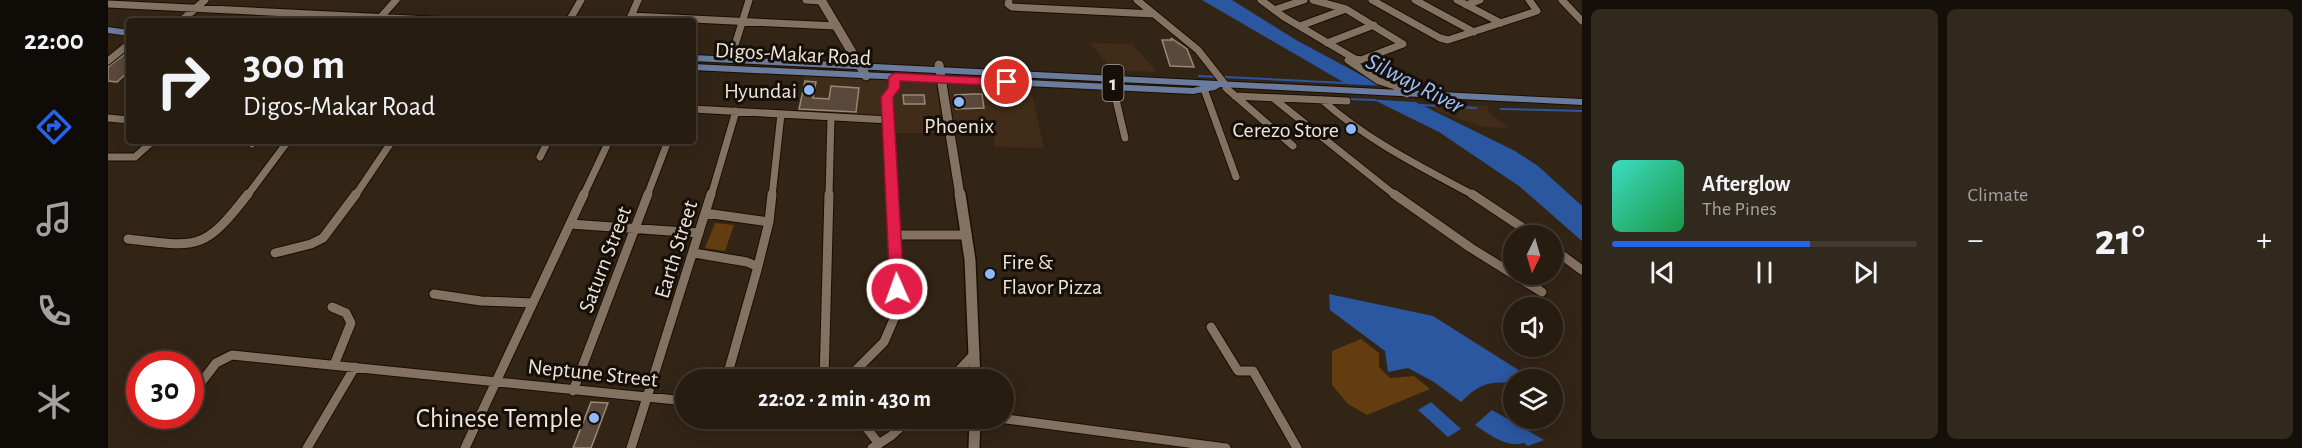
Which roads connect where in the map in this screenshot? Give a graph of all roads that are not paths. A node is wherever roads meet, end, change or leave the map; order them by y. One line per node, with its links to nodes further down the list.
1 (148, 0): 25 (street)
2 (205, 0): 27 (street)
3 (396, 0): 34 (street)
4 (581, 0): 35 (street)
5 (638, 0): 36 (street)
6 (749, 0): 39 (street)
7 (806, 0): 8 (street)
8 (821, 0): 42 (main road)
9 (1009, 0): 26 (street)
10 (1039, 0): 26 (street)
11 (1137, 0): 30 (street)
12 (1255, 0): 62 (street)
13 (1261, 0): 29 (street)
14 (1304, 0): 29 (street)
15 (1313, 0): 28 (street)
16 (1372, 0): 45 (street)
17 (1415, 0): 45 (street)
18 (1457, 0): 24 (street)
19 (1480, 0): 24 (street)
20 (1529, 0): 40 (street)
21 (1562, 0): 38 (street)
22 (1568, 0): 31 (street)
23 (108, 4): 25 (street)
24 (1466, 5): 40 (street)
25 (141, 6): 27 (street)
26 (1038, 8): 30 (street)
27 (195, 9): 32 (street); 33 (street)
28 (1346, 9): 41 (street); 43 (street)
29 (1274, 10): 43 (street)
30 (1154, 14): 60 (street)
31 (1582, 14)
32 (185, 18)
33 (362, 18)
34 (381, 18)
35 (571, 18)
36 (630, 18)
37 (696, 21): 39 (street)
38 (1582, 21)
39 (742, 22): 42 (street); 50 (street)
40 (1501, 23): 45 (street)
41 (1374, 25): 47 (street); 47 (street)
42 (836, 26): 53 (main road)
43 (1300, 26): 47 (street)
44 (108, 32): 46 (main road)
45 (1474, 32)
46 (124, 33)
47 (1328, 43)
48 (126, 46): 52 (street)
49 (696, 53): 50 (main road, Digos-Makar Road / 1)
50 (732, 55): 53 (main road, Digos-Makar Road / 1)
51 (696, 58): 60 (main road, Digos-Makar Road / 1)
52 (108, 61)
53 (858, 61): 55 (main road, Digos-Makar Road / 1); 57 (main road)
54 (696, 63): 60 (main road, Digos-Makar Road / 1)
55 (939, 64): 59 (main road); 60 (main road, Digos-Makar Road / 1)
56 (696, 67): 57 (main road, Digos-Makar Road / 1)
57 (866, 76): 58 (main road, Digos-Makar Road / 1)
58 (895, 77): 59 (main road, Digos-Makar Road / 1); 74 (street)
59 (941, 79): 61 (main road, Digos-Makar Road / 1); 93 (main road)
60 (1216, 86): 61 (main road, Digos-Makar Road / 1); 63 (main road, Digos-Makar Road / 1); 64 (street); 85 (street)
61 (1113, 87): 75 (street)
62 (1404, 94): 63 (main road, Digos-Makar Road / 1); 67 (main road, Digos-Makar Road / 1)
63 (1322, 95): 65 (street); 66 (street); 89 (street)
64 (1235, 96): 65 (street); 82 (street)
65 (1273, 98): 100 (street)
66 (1347, 102)
67 (1582, 102)
68 (696, 109): 69 (street)
69 (736, 111): 70 (street); 86 (street, Earth Street)
70 (781, 114): 71 (street); 87 (street)
71 (831, 117): 74 (street); 109 (street)
72 (108, 118): 73 (street)
73 (126, 120)
74 (889, 120): 92 (street)
75 (1125, 138)
76 (150, 144): 83 (street)
77 (286, 144): 94 (street)
78 (390, 144): 95 (street)
79 (546, 144): 84 (street)
80 (608, 144): 88 (street)
81 (667, 144): 90 (street, Saturn Street)
82 (1293, 146)
83 (108, 157)
84 (540, 157)
85 (1236, 177)
86 (705, 213): 87 (street); 91 (street, Earth Street)
87 (769, 222): 98 (street)
88 (570, 224): 90 (street); 102 (street)
89 (1518, 225)
90 (635, 228): 91 (street); 115 (street, Saturn Street)
91 (699, 233): 96 (street, Earth Street)
92 (895, 235): 93 (street); 110 (street)
93 (967, 235): 105 (main road)
94 (128, 239)
95 (275, 253)
96 (694, 253): 98 (street); 116 (street, Earth Street)
97 (1563, 256): 99 (street)
98 (757, 270): 108 (street)
99 (1582, 270)
100 (1542, 292)
101 (434, 294): 102 (street)
102 (533, 303): 114 (street)
103 (332, 307): 106 (street)
104 (1211, 327): 128 (street)
105 (975, 353): 111 (street); 112 (main road)
106 (334, 365): 107 (street, Neptune Street); 113 (street, Neptune Street)
107 (355, 367): 114 (street, Neptune Street); 123 (street)
108 (729, 369)
109 (824, 369)
110 (858, 369)
111 (960, 369)
112 (975, 369)
113 (204, 379)
114 (497, 381): 115 (street, Neptune Street); 124 (street)
115 (573, 390): 116 (street, Neptune Street)
116 (646, 398): 117 (street, Neptune Street); 125 (street, Earth Street)
117 (675, 400)
118 (1014, 420): 127 (street)
119 (865, 429): 122 (street)
120 (897, 429): 122 (street)
121 (975, 429): 126 (main road)
122 (875, 446)
123 (307, 448)
124 (465, 448)
125 (631, 448)
126 (974, 448)
127 (1226, 448)
128 (1297, 448)

